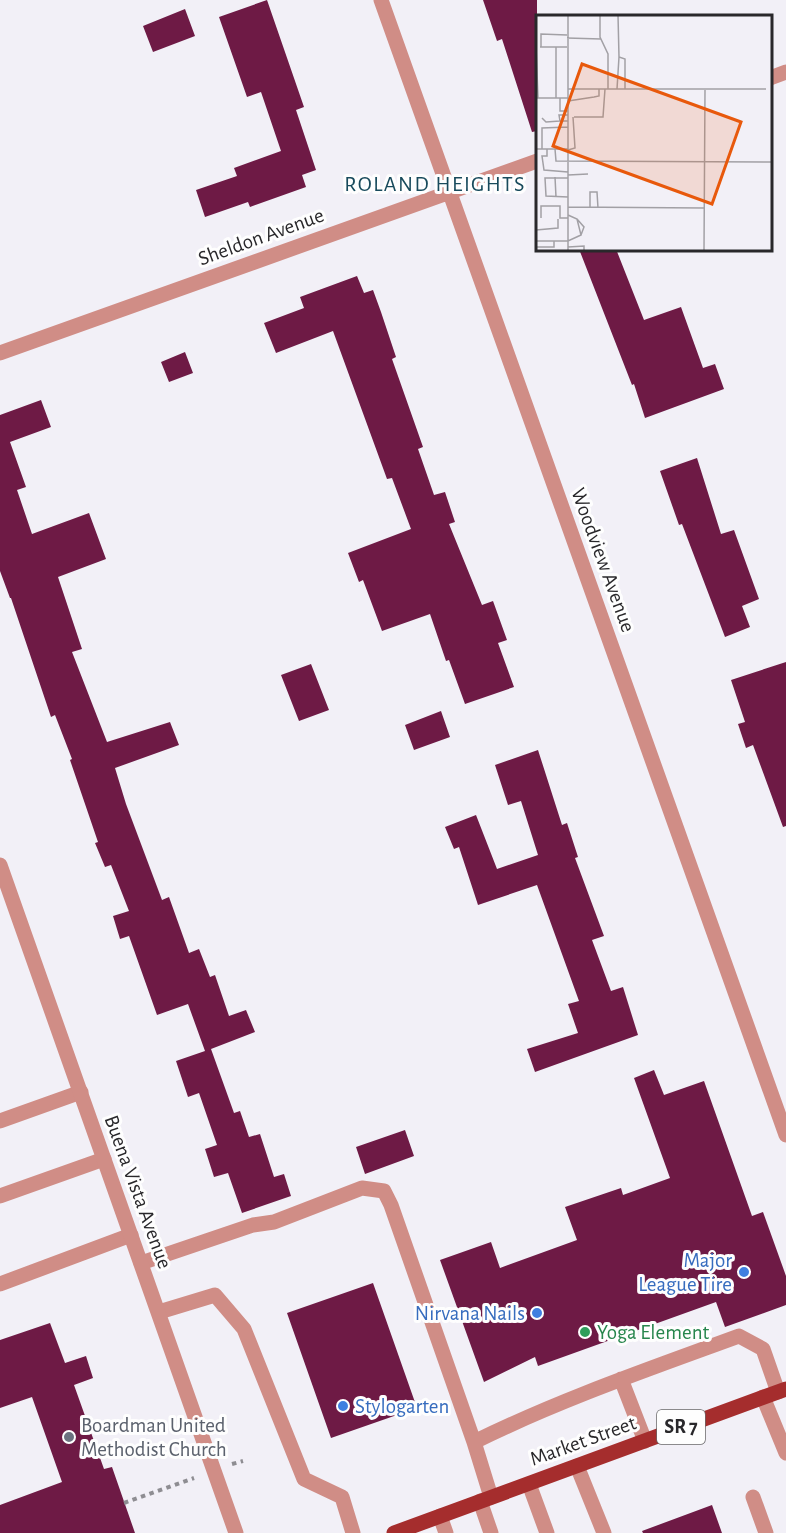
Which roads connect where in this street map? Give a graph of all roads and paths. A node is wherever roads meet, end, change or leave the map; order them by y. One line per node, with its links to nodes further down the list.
1 (381, 0): 5 (street, Woodview Avenue)
2 (786, 72): 3 (street)
3 (771, 78)
4 (536, 161): 5 (street, Sheldon Avenue)
5 (450, 192): 6 (street, Sheldon Avenue); 10 (street, Woodview Avenue)
6 (0, 353)
7 (0, 865): 8 (street, Buena Vista Avenue)
8 (81, 1092): 9 (street); 11 (street, Buena Vista Avenue)
9 (0, 1121)
10 (786, 1135)
11 (104, 1159): 12 (street); 13 (street, Buena Vista Avenue)
12 (0, 1196)
13 (131, 1235): 14 (street, Buena Vista Avenue); 15 (street)
14 (141, 1263): 16 (street, Buena Vista Avenue); 20 (street)
15 (0, 1284)
16 (159, 1312): 29 (street, Buena Vista Avenue); 30 (street)
17 (621, 1379): 18 (street); 19 (street); 20 (street)
18 (776, 1393): 19 (main road, Market Street / SR 7); 21 (street)
19 (645, 1441): 22 (main road, Market Street / SR 7)
20 (474, 1442): 26 (street)
21 (786, 1453)
22 (577, 1466): 24 (main road, Market Street / SR 7); 35 (street)
23 (197, 1477): 27 (path)
24 (529, 1484): 26 (main road, Market Street / SR 7); 34 (street)
25 (753, 1497): 36 (street)
26 (485, 1499): 28 (main road, Market Street / SR 7); 33 (street)
27 (124, 1503)
28 (440, 1516): 31 (main road, Market Street / SR 7); 32 (street)
29 (236, 1533)
30 (353, 1533)
31 (393, 1533)
32 (446, 1533)
33 (491, 1533)
34 (547, 1533)
35 (604, 1533)
36 (766, 1533)

